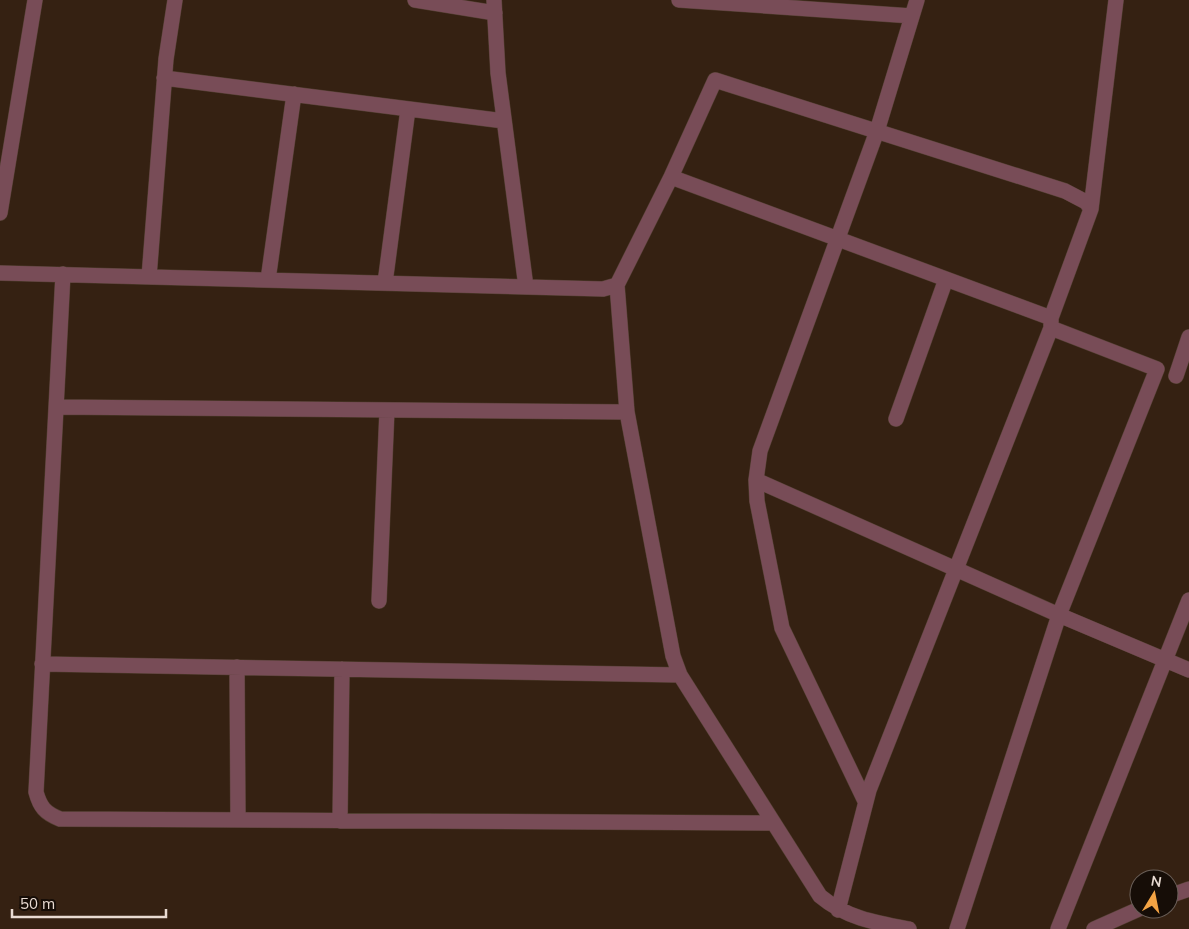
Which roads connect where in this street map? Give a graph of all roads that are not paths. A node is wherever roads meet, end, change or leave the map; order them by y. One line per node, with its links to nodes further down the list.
1 (36, 0): 17 (street)
2 (175, 0): 10 (street)
3 (415, 0): 8 (street)
4 (679, 0): 7 (street)
5 (916, 0): 9 (street)
6 (1116, 0): 16 (street)
7 (805, 4): 9 (street)
8 (495, 6): 13 (street)
9 (912, 16): 14 (street)
10 (164, 78): 11 (street); 21 (street)
11 (294, 94): 12 (street); 23 (street)
12 (408, 109): 13 (street); 24 (street)
13 (504, 121): 26 (street)
14 (877, 131): 15 (street); 16 (street); 18 (street)
15 (671, 177): 18 (street); 25 (street)
16 (1091, 209): 27 (street)
17 (0, 213)
18 (837, 240): 22 (street); 35 (street)
19 (0, 273): 20 (street)
20 (63, 274): 21 (street); 31 (street)
21 (149, 277): 23 (street)
22 (946, 279): 27 (street); 34 (street)
23 (268, 280): 24 (street)
24 (385, 283): 26 (street)
25 (617, 285): 26 (street); 33 (street)
26 (526, 287)
27 (1051, 323): 29 (street); 36 (street)
28 (1189, 337): 30 (street)
29 (1157, 369): 30 (street); 39 (street)
30 (1183, 379)
31 (56, 407): 32 (street); 41 (street)
32 (387, 410): 33 (street); 38 (street)
33 (627, 412): 45 (street)
34 (896, 419)
35 (756, 480): 36 (street); 46 (street)
36 (956, 569): 39 (street); 46 (street)
37 (1189, 600): 40 (street)
38 (380, 601)
39 (1059, 615): 40 (street); 53 (street)
40 (1165, 660): 44 (street); 54 (street)
41 (42, 664): 42 (street); 47 (street)
42 (237, 667): 43 (street); 47 (street)
43 (342, 669): 45 (street); 48 (street)
44 (1189, 670)
45 (680, 675): 49 (street)
46 (865, 801): 50 (street)
47 (238, 820): 48 (street)
48 (340, 821): 49 (street)
49 (773, 823): 50 (street)
50 (838, 910): 52 (street)
51 (1129, 914): 55 (street)
52 (909, 929)
53 (957, 929)
54 (1058, 929)
55 (1094, 929)

